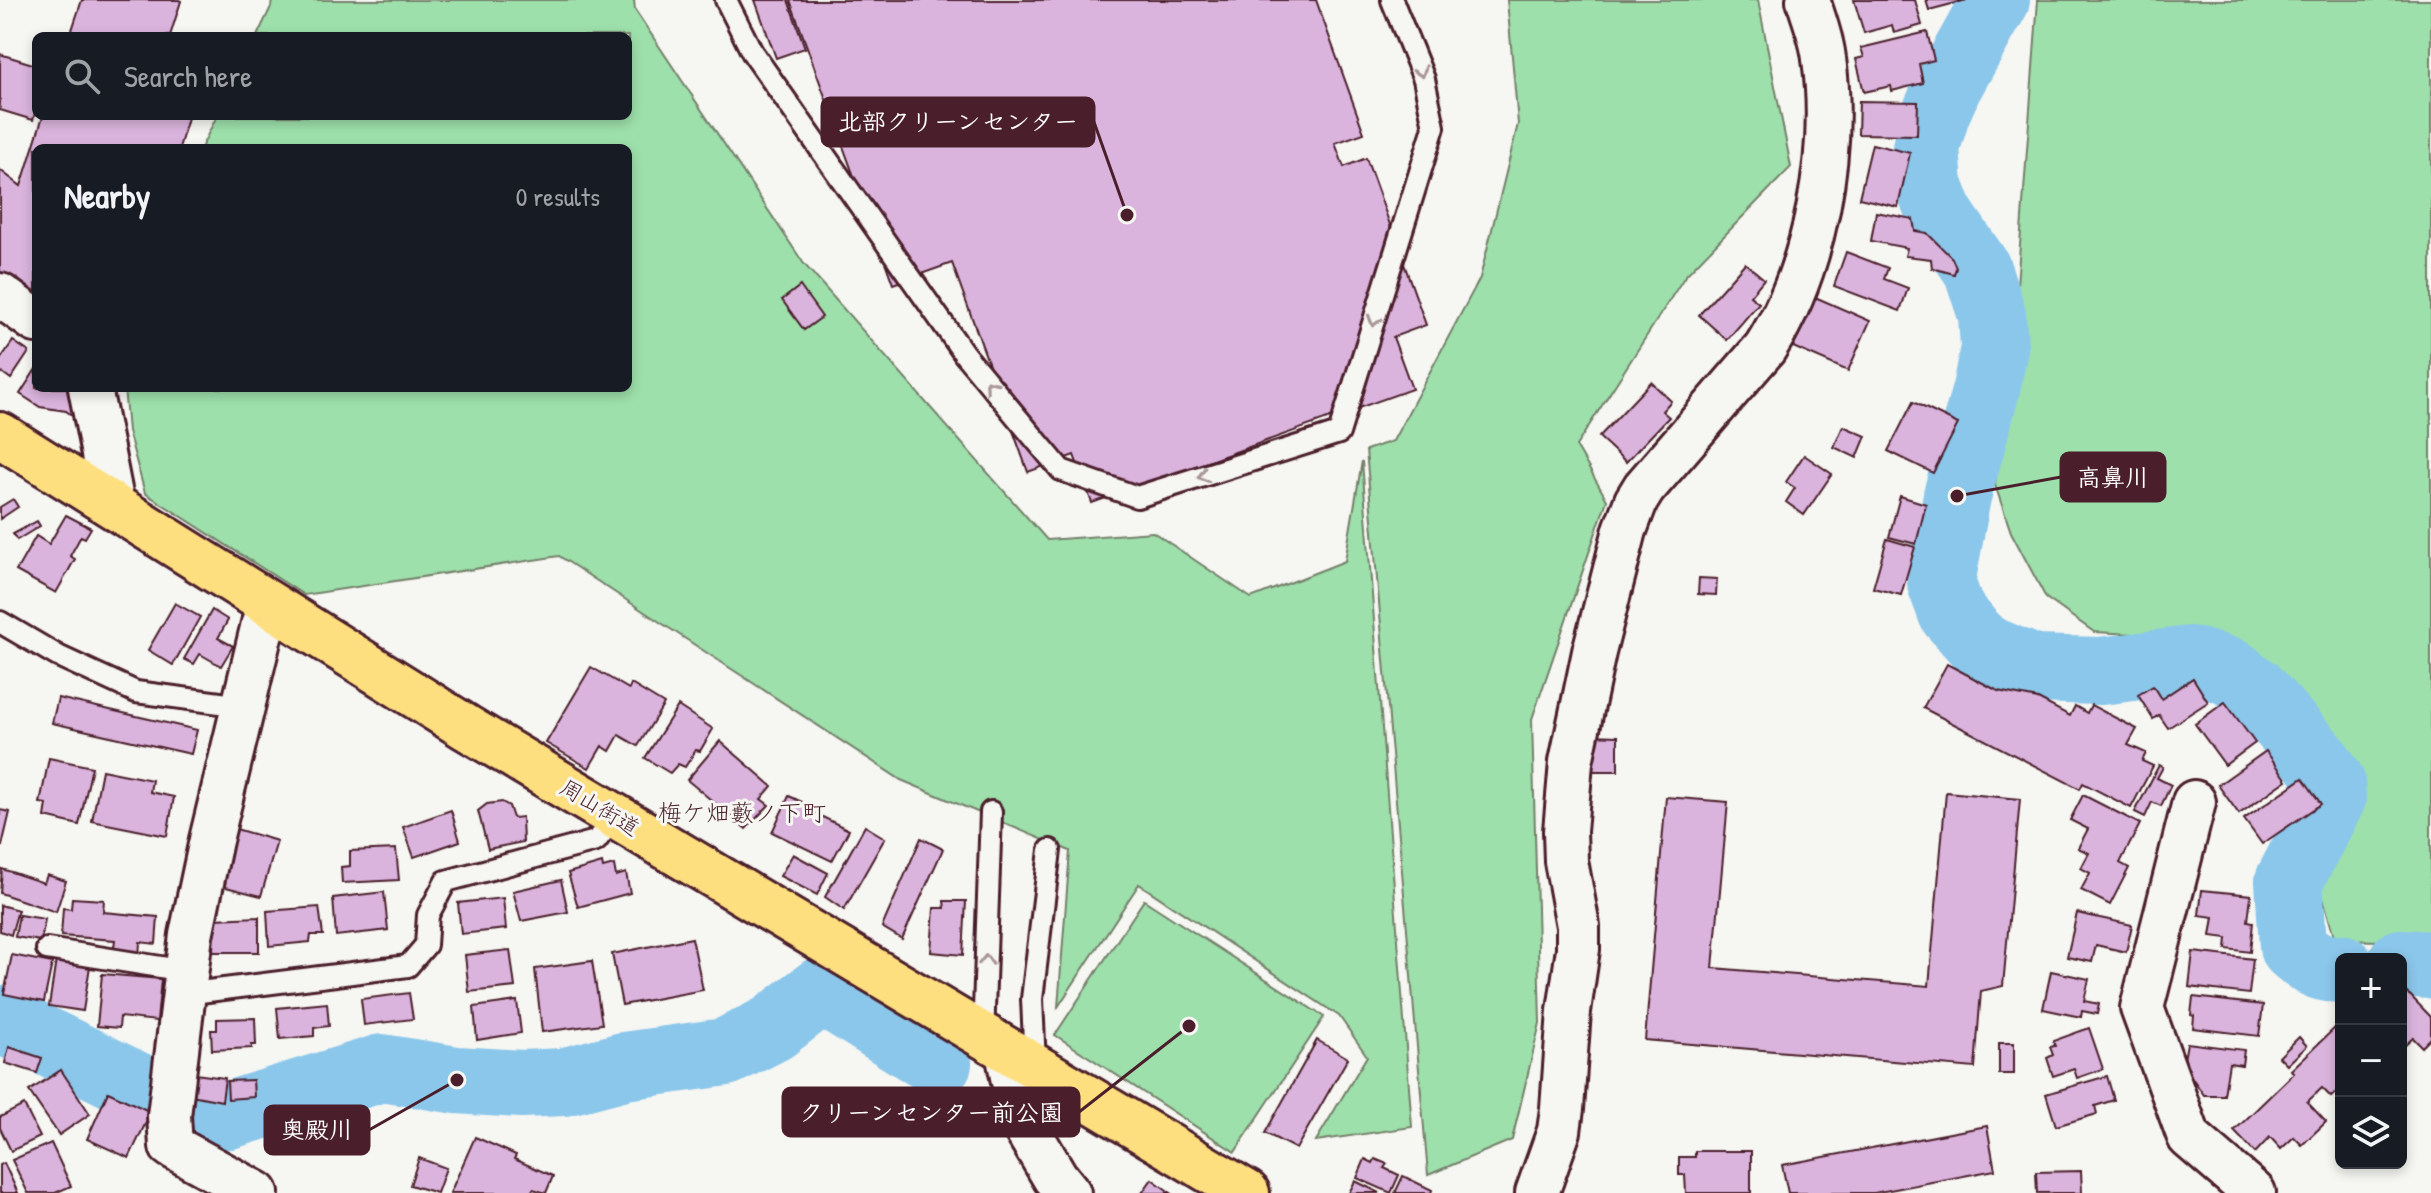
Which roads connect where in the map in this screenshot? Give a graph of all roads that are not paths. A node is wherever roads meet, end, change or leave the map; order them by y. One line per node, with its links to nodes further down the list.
1 (726, 0): 2 (lane, one-way to 1)
2 (1392, 0)
3 (1808, 0): 22 (street)
4 (0, 295): 5 (street)
5 (32, 318)
6 (91, 392): 8 (street)
7 (0, 435): 8 (highway, 周山街道)
8 (113, 505): 9 (highway, 周山街道)
9 (268, 603): 11 (street); 14 (highway, 周山街道)
10 (3, 631): 11 (lane)
11 (243, 706): 17 (street)
12 (2194, 802): 23 (street)
13 (991, 812): 18 (lane, one-way to 13)
14 (615, 816): 17 (lane); 18 (highway, 周山街道)
15 (1050, 850): 18 (lane)
16 (47, 949): 17 (lane)
17 (185, 982): 19 (street)
18 (1009, 1053): 20 (street); 21 (highway, 周山街道)
19 (257, 1193)
20 (1068, 1193)
21 (1247, 1193)
22 (1537, 1193)
23 (2254, 1193)

